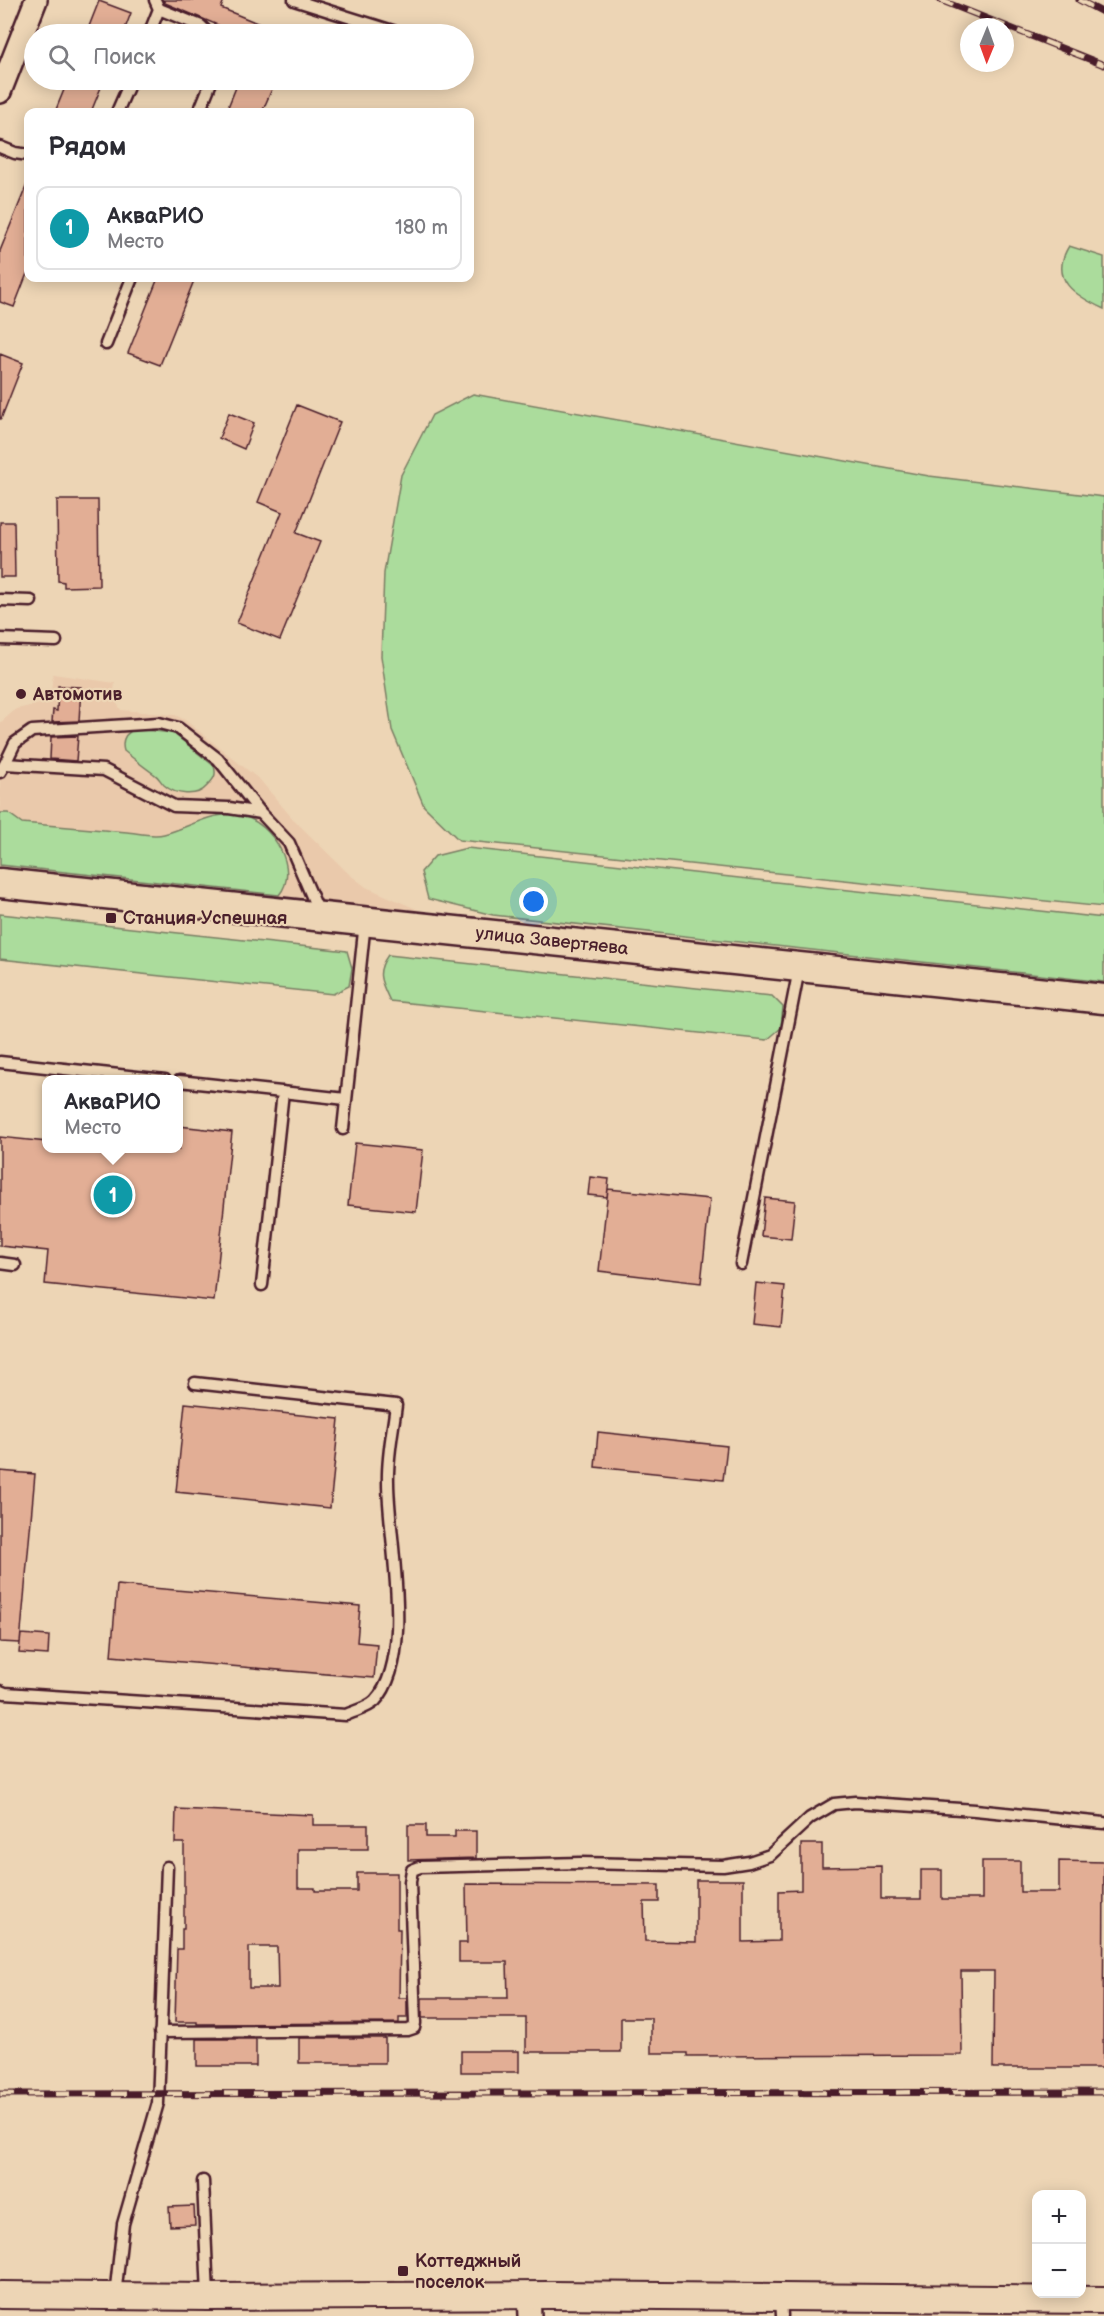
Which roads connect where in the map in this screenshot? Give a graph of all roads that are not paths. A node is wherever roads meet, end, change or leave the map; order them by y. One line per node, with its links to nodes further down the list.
1 (36, 0): 4 (street)
2 (294, 0): 7 (lane)
3 (157, 5): 5 (lane); 6 (lane)
4 (27, 24)
5 (152, 24)
6 (197, 24)
7 (370, 24)
8 (24, 31): 11 (street)
9 (126, 90): 12 (lane)
10 (208, 90): 13 (lane)
11 (0, 92)
12 (119, 108)
13 (201, 108)
14 (0, 147): 15 (lane)
15 (24, 154)
16 (130, 282): 17 (lane)
17 (106, 344)
18 (0, 600): 19 (lane)
19 (32, 601)
20 (0, 639): 21 (lane)
21 (56, 641)
22 (2, 768): 23 (lane); 23 (lane)
23 (261, 813): 25 (lane)
24 (0, 883): 25 (main road, улица Завертяева)
25 (322, 918): 26 (main road, улица Завертяева)
26 (365, 922): 27 (main road, улица Завертяева); 33 (lane)
27 (799, 966): 28 (main road, улица Завертяева); 36 (lane)
28 (1104, 999)
29 (0, 1062): 30 (lane)
30 (119, 1075)
31 (183, 1081): 32 (lane)
32 (283, 1092): 33 (lane); 38 (lane)
33 (346, 1099): 34 (lane)
34 (343, 1129)
35 (0, 1263): 37 (lane)
36 (741, 1264)
37 (15, 1265)
38 (262, 1285)
39 (195, 1383): 40 (lane)
40 (0, 1691)
41 (1104, 1823): 43 (lane)
42 (167, 1867): 43 (lane)
43 (160, 2032): 46 (lane)
44 (203, 2181): 47 (lane)
45 (0, 2295): 46 (street)
46 (116, 2296): 47 (street)
47 (208, 2297): 49 (street)
48 (1104, 2300): 50 (street)
49 (529, 2306): 50 (street)
50 (782, 2307)

